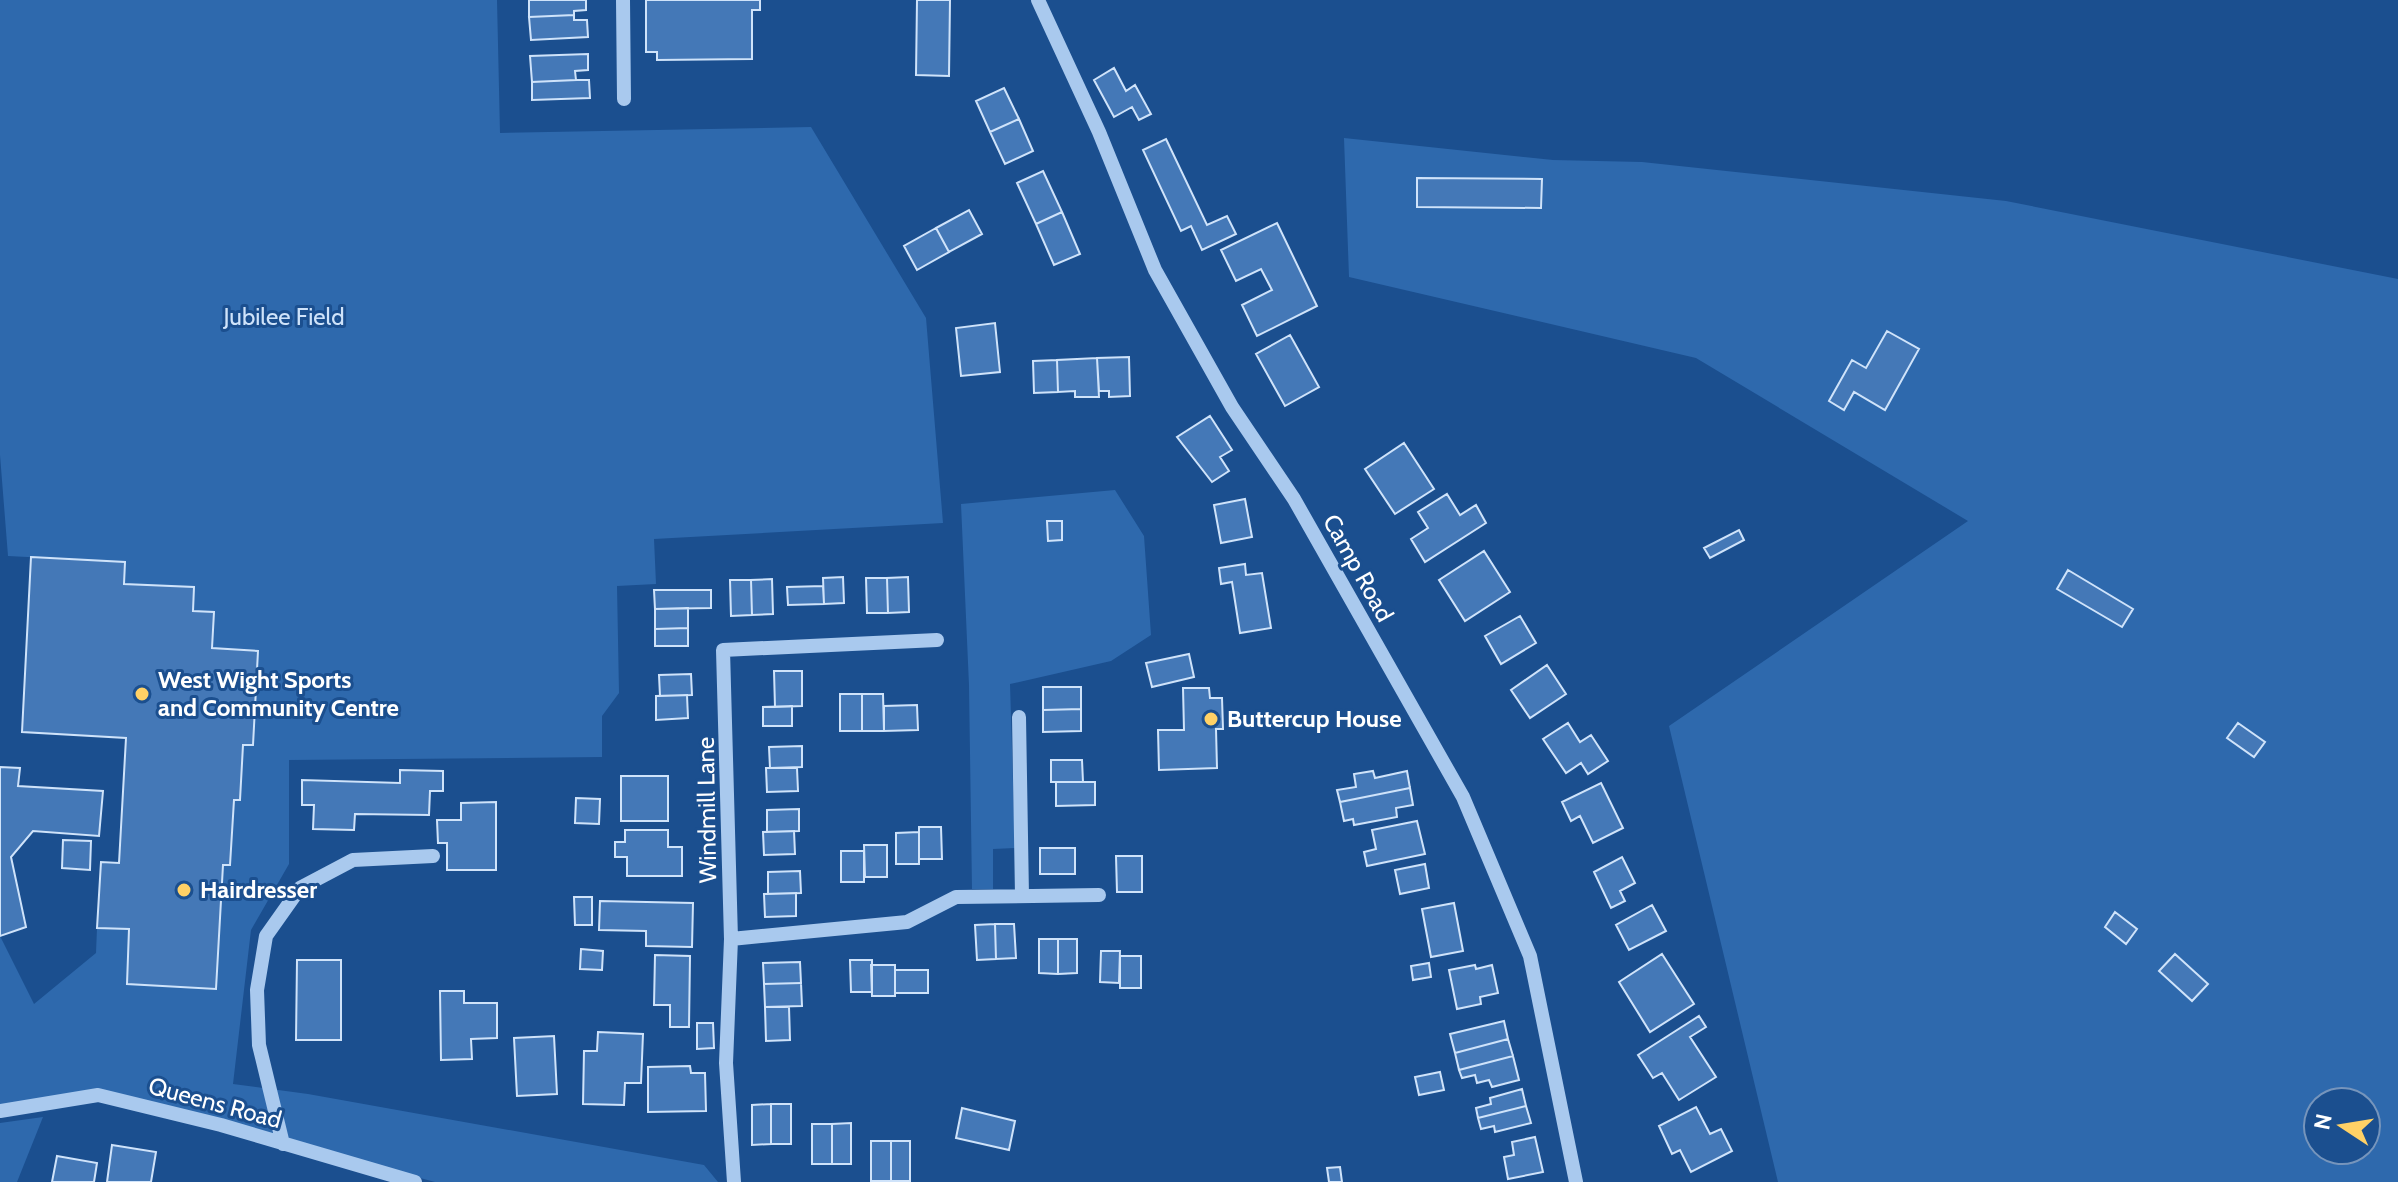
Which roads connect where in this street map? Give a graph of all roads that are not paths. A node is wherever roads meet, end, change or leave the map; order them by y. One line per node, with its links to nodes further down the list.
1 (623, 0): 3 (street)
2 (1038, 0): 14 (street, Camp Road)
3 (624, 99)
4 (937, 640): 9 (street, Windmill Lane)
5 (1019, 717): 8 (street)
6 (433, 856): 11 (street)
7 (1099, 895): 8 (street)
8 (1022, 896): 9 (street)
9 (731, 939): 13 (street, Windmill Lane)
10 (0, 1111): 11 (street, Queens Road)
11 (283, 1144): 12 (street, Queens Road)
12 (415, 1182)
13 (734, 1182)
14 (1576, 1182)

